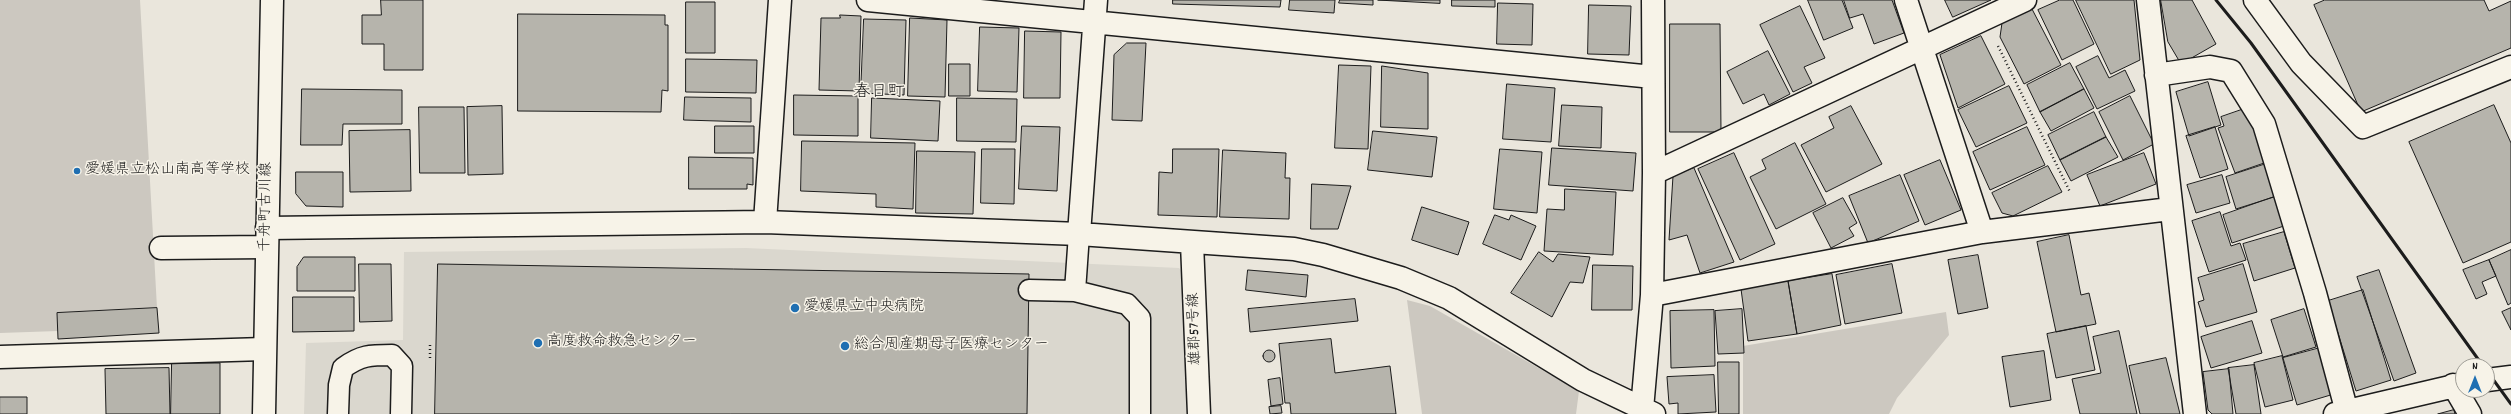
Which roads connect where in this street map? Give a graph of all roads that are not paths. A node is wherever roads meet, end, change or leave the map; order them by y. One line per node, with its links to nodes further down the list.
1 (272, 0): 20 (street, 千舟町古川線)
2 (780, 0): 17 (street)
3 (868, 0): 10 (street)
4 (1096, 0): 10 (street)
5 (1653, 0): 14 (street)
6 (1906, 0): 11 (street)
7 (2025, 0): 11 (street)
8 (2148, 0): 13 (street)
9 (2255, 0): 12 (street)
10 (1094, 21): 14 (street); 19 (street)
11 (1921, 47): 15 (street); 18 (street)
12 (2511, 67)
13 (2156, 75): 16 (street); 33 (street)
14 (1653, 77): 15 (street)
15 (1654, 173): 25 (street)
16 (2170, 209): 18 (street); 39 (street)
17 (764, 222): 19 (street); 20 (street)
18 (1982, 232): 25 (street)
19 (1079, 234): 21 (street); 24 (lane)
20 (267, 237): 22 (street); 26 (street, 千舟町古川線)
21 (1192, 243): 32 (street); 38 (street, 雄郡57号線)
22 (161, 248)
23 (1029, 290): 24 (lane)
24 (1075, 291): 37 (lane)
25 (1652, 295): 32 (street)
26 (264, 348): 27 (street); 34 (street, 千舟町古川線)
27 (0, 357)
28 (2511, 377): 29 (street)
29 (2495, 379)
30 (2455, 386): 33 (street)
31 (2463, 398): 40 (street)
32 (1648, 412)
33 (2341, 413)
34 (264, 414)
35 (338, 414): 36 (lane)
36 (401, 414)
37 (1140, 414)
38 (1199, 414)
39 (2195, 414)
40 (2470, 414)

